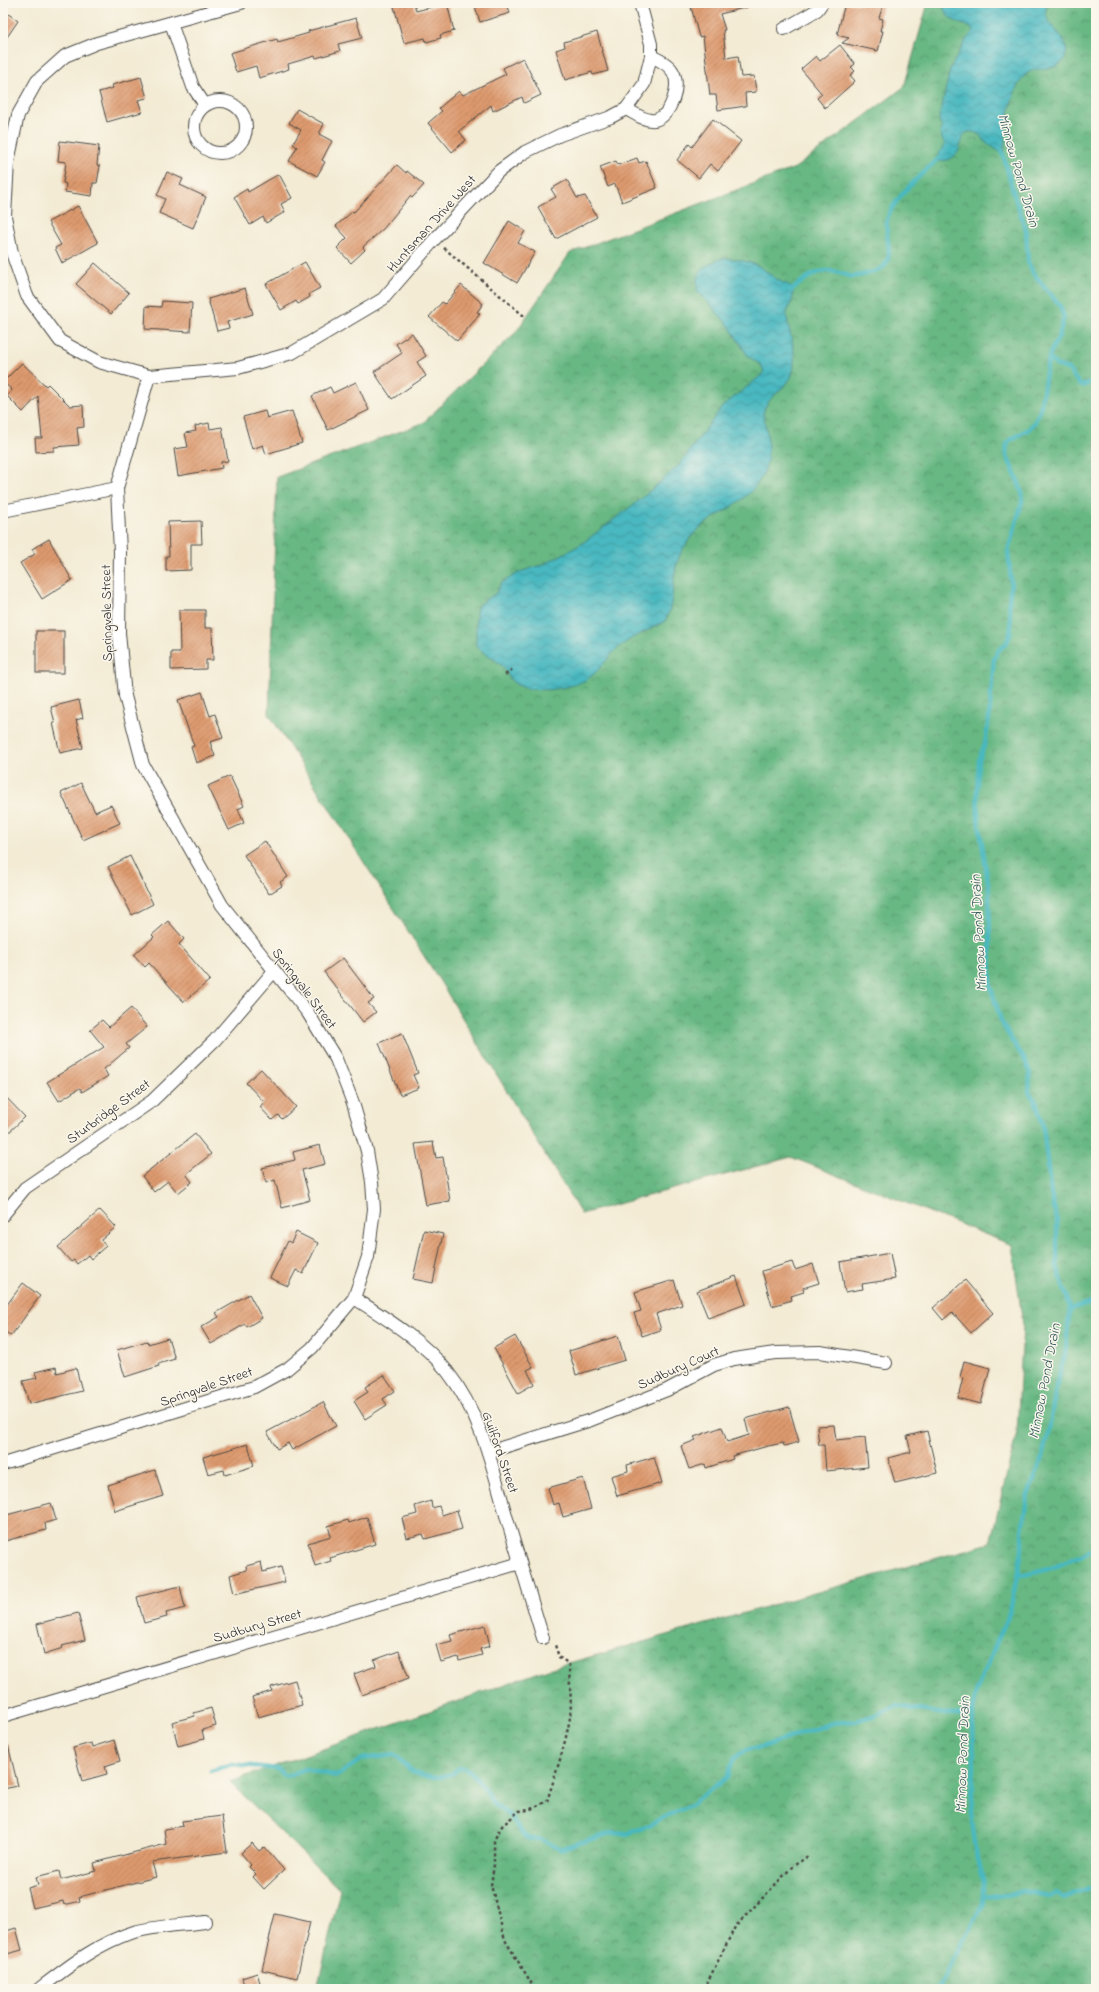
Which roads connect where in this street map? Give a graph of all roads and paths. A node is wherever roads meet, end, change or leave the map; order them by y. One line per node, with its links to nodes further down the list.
1 (241, 3): 4 (street)
2 (640, 3): 6 (street, Huntsman Drive West)
3 (822, 3): 5 (street)
4 (171, 23): 7 (street); 11 (street)
5 (784, 29)
6 (651, 56): 8 (street, Huntsman Drive West); 8 (street)
7 (205, 105): 7 (street)
8 (626, 108): 9 (street, Huntsman Drive West)
9 (434, 240): 10 (path); 11 (street, Huntsman Drive West)
10 (524, 316)
11 (149, 376): 12 (street, Springvale Street)
12 (117, 488): 13 (street); 16 (street, Springvale Street)
13 (3, 511)
14 (514, 668): 15 (path)
15 (505, 675)
16 (274, 971): 17 (street, Sturbridge Street); 18 (street, Springvale Street)
17 (3, 1215)
18 (354, 1298): 20 (street, Guilford Street); 21 (street, Springvale Street)
19 (886, 1363): 20 (street, Sudbury Court)
20 (488, 1452): 22 (street, Guilford Street)
21 (3, 1464)
22 (520, 1563): 23 (street, Guilford Street); 24 (street, Sudbury Street)
23 (543, 1638): 28 (path)
24 (3, 1716)
25 (808, 1856): 29 (path)
26 (205, 1922): 27 (street)
27 (40, 1989)
28 (535, 1989)
29 (704, 1989)

